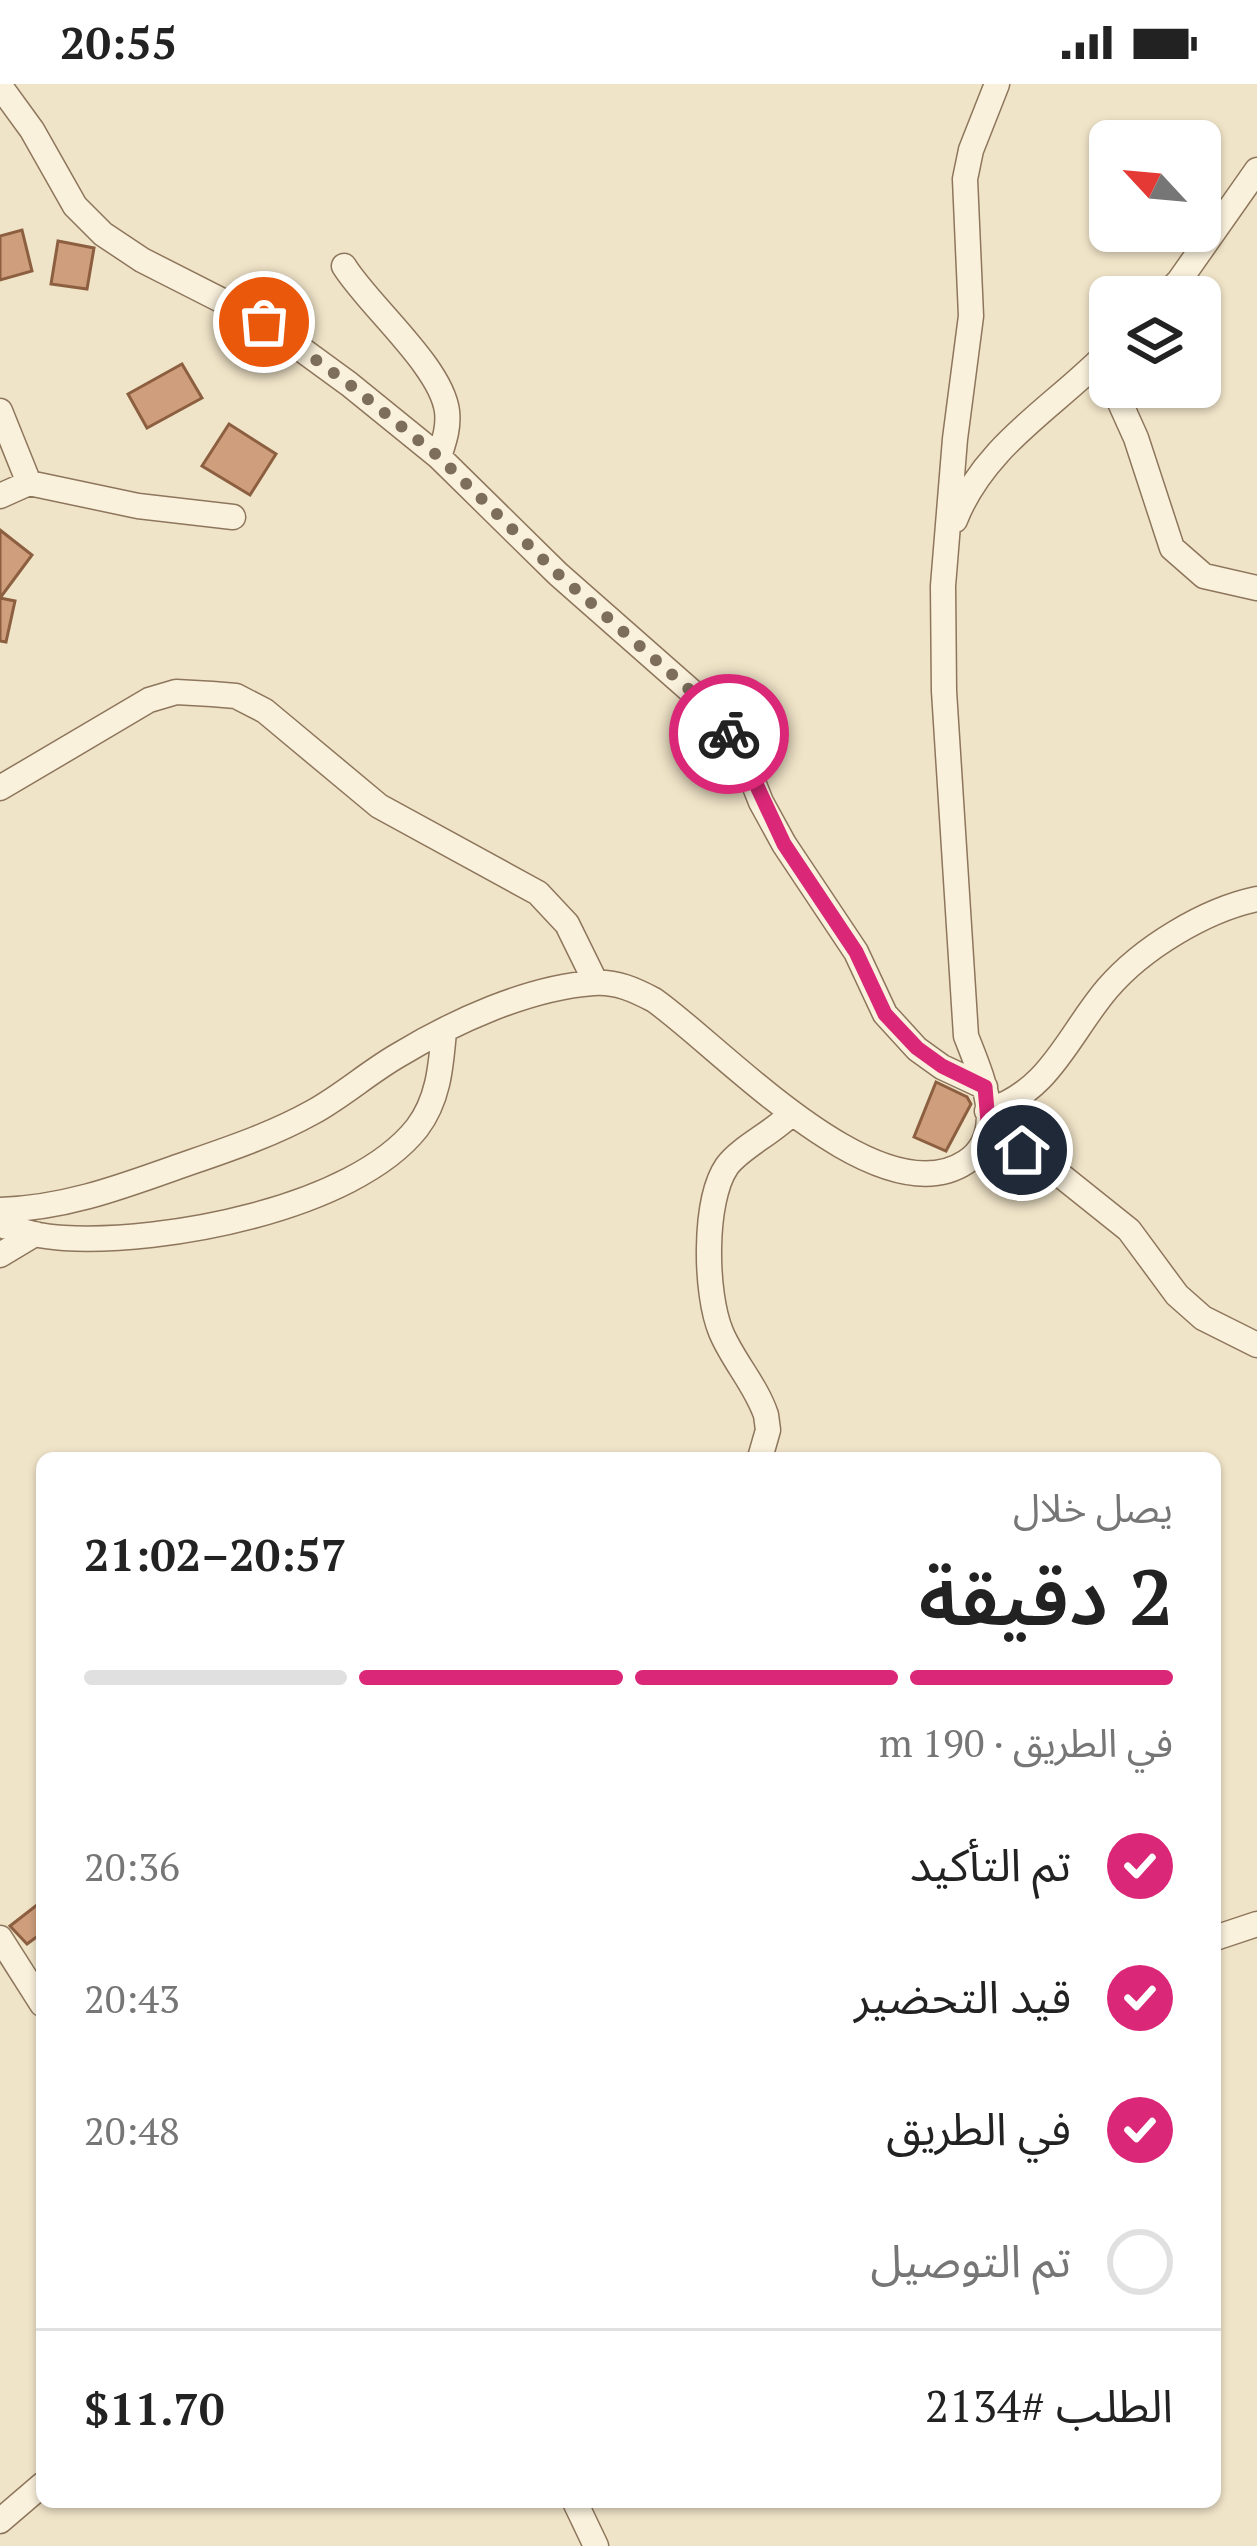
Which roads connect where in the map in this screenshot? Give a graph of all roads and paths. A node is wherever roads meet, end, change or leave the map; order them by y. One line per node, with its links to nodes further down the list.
1 (997, 84): 13 (street)
2 (0, 86): 9 (street)
3 (1257, 170): 5 (street)
4 (344, 266): 9 (street)
5 (1183, 276)
6 (1089, 384): 13 (street)
7 (1123, 408): 14 (street)
8 (0, 411): 10 (street)
9 (439, 457): 19 (street)
10 (29, 483): 11 (street); 12 (street)
11 (0, 496)
12 (233, 517)
13 (945, 545): 19 (street)
14 (1257, 588)
15 (0, 788): 17 (street)
16 (1257, 898): 19 (street)
17 (596, 982): 18 (street); 20 (street)
18 (444, 1031): 21 (street); 23 (street)
19 (987, 1111): 20 (street); 25 (street)
20 (793, 1113): 26 (street)
21 (0, 1210)
22 (0, 1225): 23 (street)
23 (35, 1234): 24 (street)
24 (0, 1255)
25 (1257, 1345)
26 (762, 1452)
27 (1257, 1924): 28 (street)
28 (1221, 1936)
29 (0, 1938): 30 (street)
30 (36, 1995)
31 (36, 2490): 33 (street)
32 (578, 2508): 34 (street)
33 (0, 2521)
34 (596, 2546)

